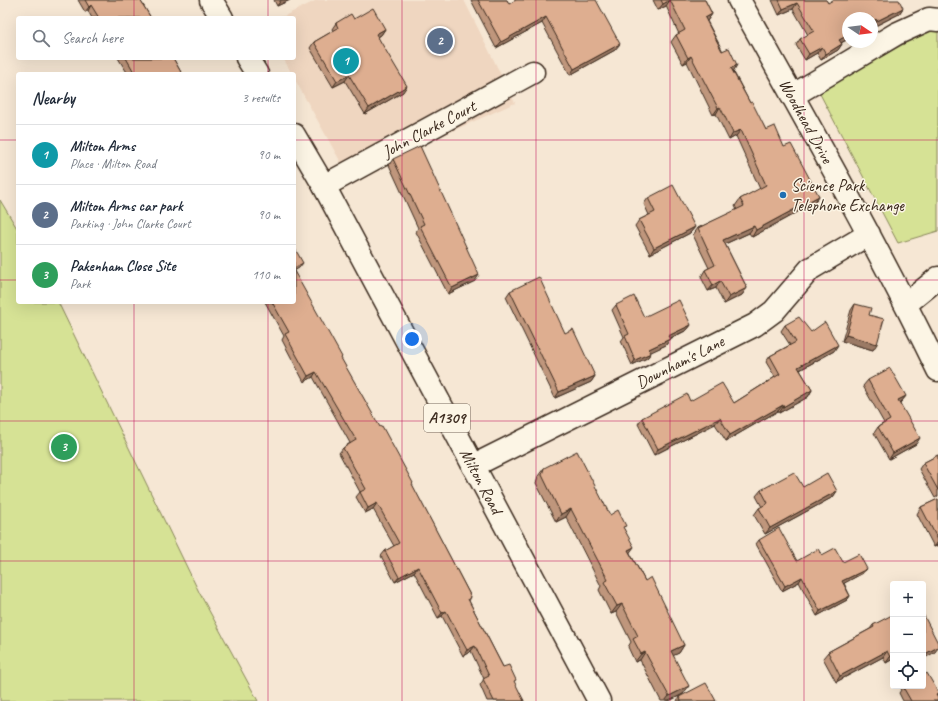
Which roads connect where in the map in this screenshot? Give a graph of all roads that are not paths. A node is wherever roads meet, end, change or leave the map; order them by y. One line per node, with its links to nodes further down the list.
1 (211, 0): 3 (street)
2 (739, 0): 8 (street, Woodhead Drive)
3 (221, 16)
4 (938, 20): 8 (street)
5 (248, 60): 6 (street)
6 (256, 72)
7 (533, 72): 10 (street, John Clarke Court)
8 (792, 96): 11 (street, Woodhead Drive)
9 (296, 138): 10 (street, Milton Road / A1309)
10 (324, 186): 15 (street, Milton Road / A1309)
11 (869, 234): 13 (street, Woodhead Drive); 15 (street, Downham's Lane)
12 (938, 278): 13 (street)
13 (906, 304): 14 (street, Woodhead Drive)
14 (938, 370)
15 (473, 466): 16 (street, Milton Road / A1309)
16 (599, 701)

